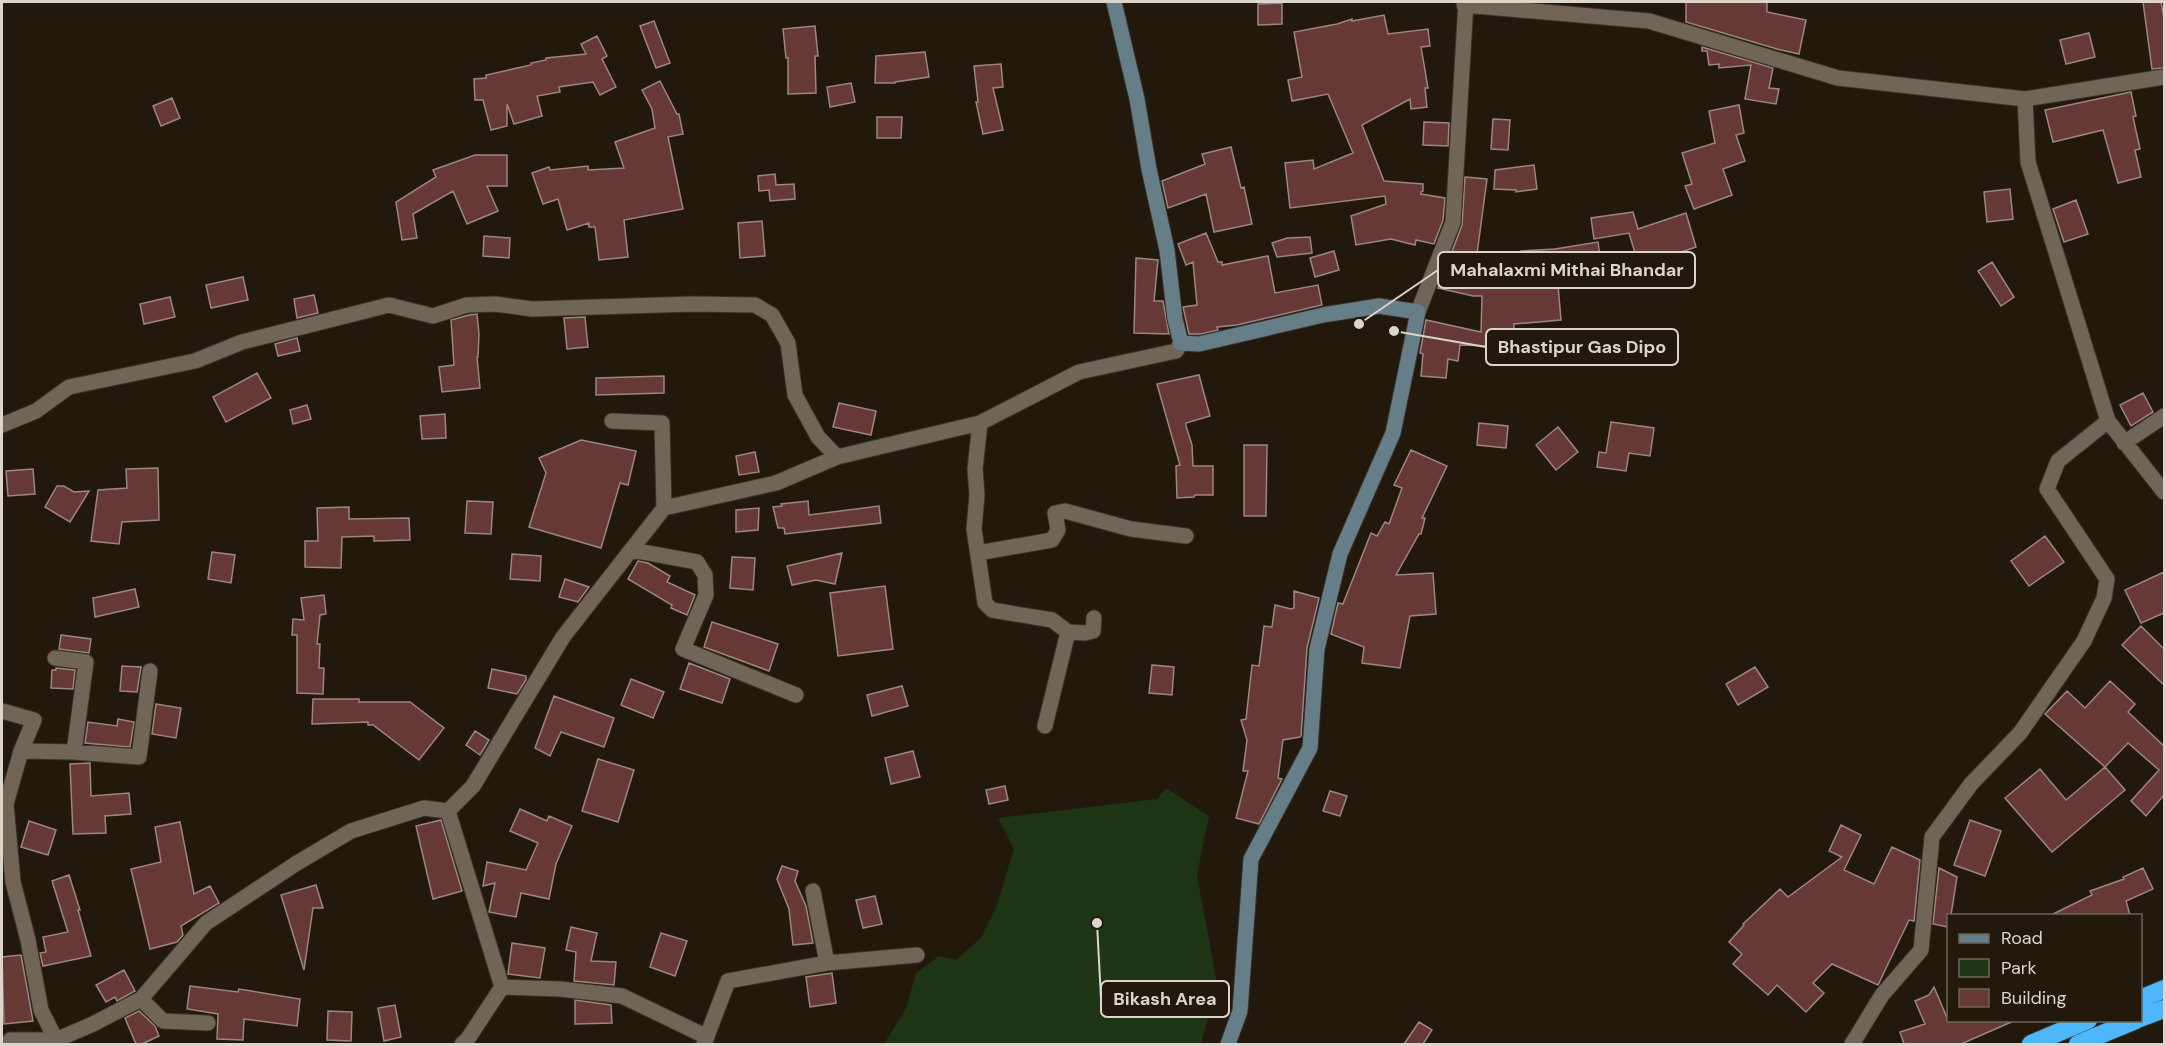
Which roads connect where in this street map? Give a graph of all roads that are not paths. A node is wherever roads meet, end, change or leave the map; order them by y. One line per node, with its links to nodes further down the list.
1 (1114, 2): 6 (street)
2 (1465, 3): 4 (street); 5 (street)
3 (2164, 77): 4 (street)
4 (2025, 99): 9 (street)
5 (1418, 312): 6 (street); 47 (street)
6 (1181, 343): 10 (street)
7 (2164, 416): 12 (street)
8 (612, 421): 15 (street)
9 (2108, 422): 12 (street); 48 (street)
10 (980, 423): 13 (street); 18 (street)
11 (2, 425): 13 (street)
12 (2124, 443): 14 (street)
13 (837, 457): 15 (street)
14 (2164, 492)
15 (664, 508): 17 (street)
16 (1186, 536): 18 (street)
17 (632, 550): 23 (street); 29 (street)
18 (978, 553): 20 (street)
19 (1094, 618): 20 (street)
20 (1068, 632): 25 (street)
21 (55, 658): 27 (street)
22 (150, 671): 27 (street)
23 (796, 695)
24 (2, 711): 26 (street)
25 (1045, 726)
26 (21, 751): 27 (street); 28 (street)
27 (74, 752)
28 (4, 804): 30 (street)
29 (448, 811): 34 (street); 37 (street)
30 (7, 883): 43 (street)
31 (813, 891): 33 (street)
32 (917, 955): 33 (street)
33 (827, 963): 44 (street)
34 (502, 987): 44 (street); 46 (street)
35 (2164, 989): 36 (highway)
36 (2142, 998)
37 (141, 999): 42 (street); 43 (street)
38 (2164, 1009): 39 (highway)
39 (2142, 1017)
40 (2083, 1022): 49 (highway)
41 (2131, 1022): 50 (highway)
42 (208, 1023)
43 (56, 1040): 45 (street)
44 (705, 1041)
45 (8, 1042)
46 (468, 1043)
47 (1228, 1044)
48 (1852, 1044)
49 (2031, 1044)
50 (2078, 1044)

